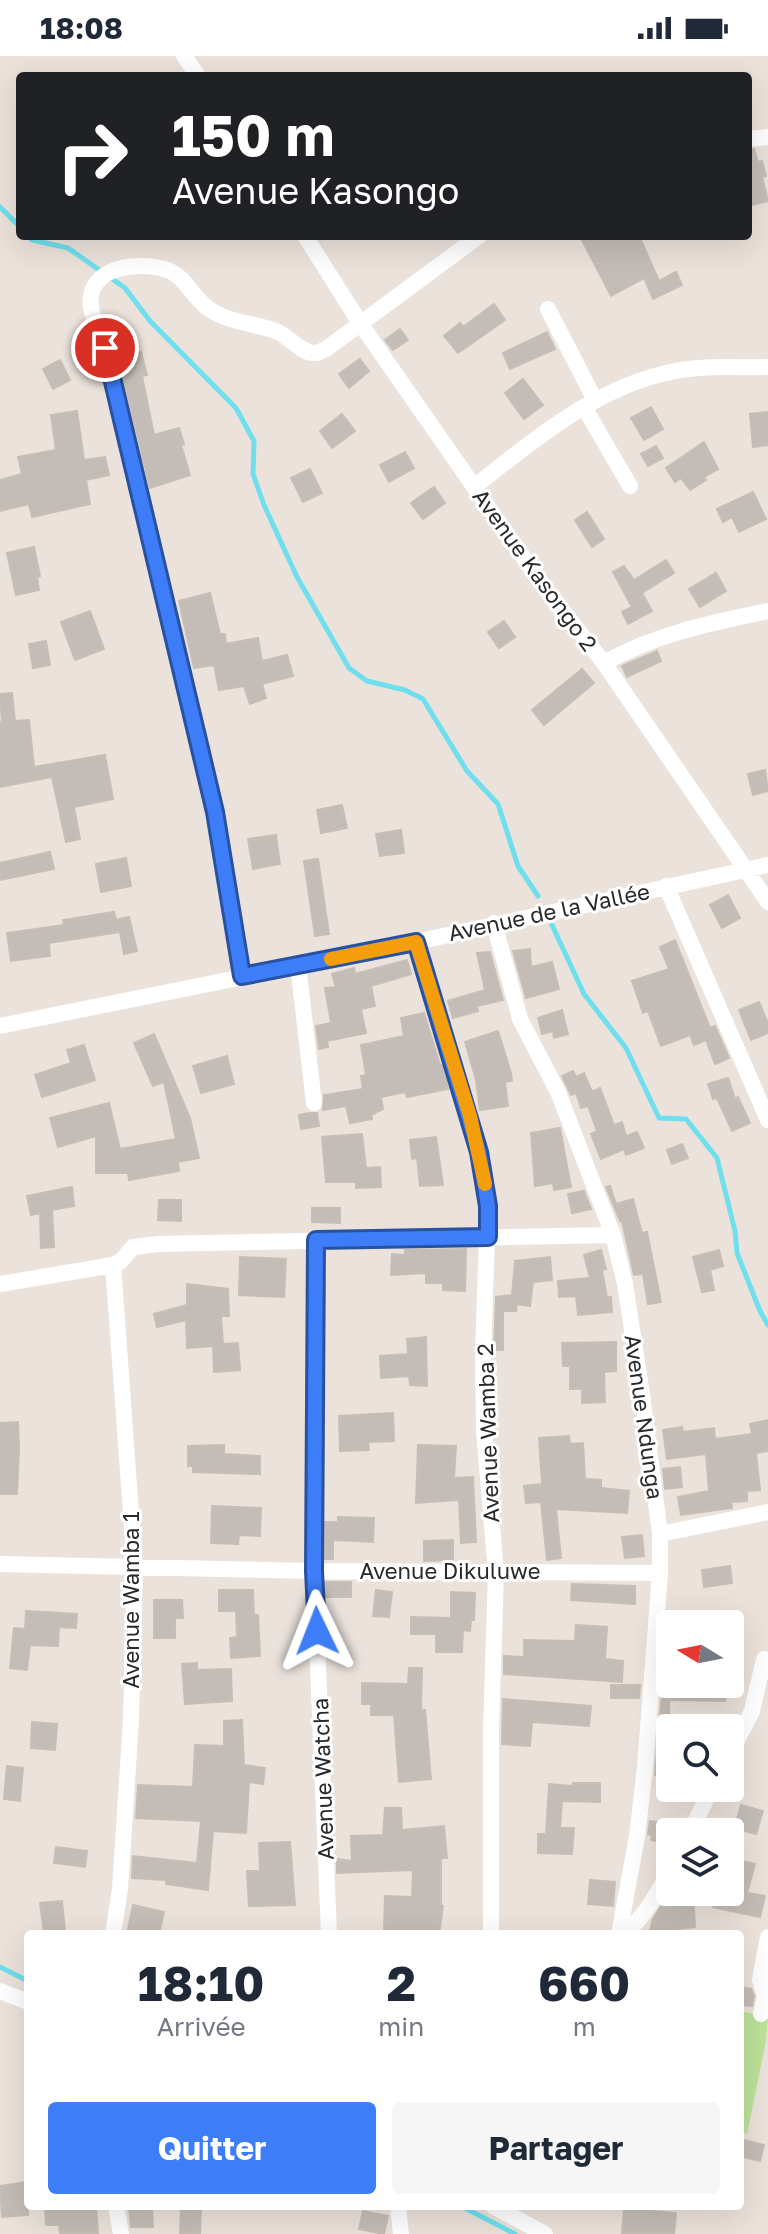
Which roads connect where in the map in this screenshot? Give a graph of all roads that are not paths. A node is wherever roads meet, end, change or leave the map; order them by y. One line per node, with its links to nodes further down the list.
1 (308, 240): 4 (street, Avenue Kasongo 2)
2 (474, 240): 4 (street)
3 (548, 309): 6 (street)
4 (360, 323): 8 (street, Avenue Kasongo 2); 18 (street)
5 (768, 367): 6 (street)
6 (590, 403): 7 (street); 8 (street)
7 (630, 486)
8 (474, 487): 10 (street, Avenue Kasongo 2)
9 (768, 611): 10 (street)
10 (604, 663): 12 (street, Avenue Kasongo 2)
11 (768, 865): 12 (street, Avenue de la Vallée)
12 (743, 869): 13 (street, Avenue de la Vallée); 14 (street, Avenue Kasongo 2)
13 (666, 886): 15 (street, Avenue de la Vallée); 21 (street)
14 (768, 902)
15 (494, 923): 16 (street, Avenue de la Vallée); 22 (street, Avenue Ndunga)
16 (416, 942): 17 (street, Avenue de la Vallée); 23 (street, Avenue Wamba 2)
17 (298, 965): 18 (street, Avenue de la Vallée); 20 (street)
18 (242, 976): 19 (street, Avenue de la Vallée)
19 (1, 1022)
20 (314, 1103)
21 (768, 1120)
22 (613, 1235): 23 (street); 28 (street, Avenue Ndunga)
23 (488, 1237): 24 (street); 32 (street, Avenue Wamba 2)
24 (316, 1240): 25 (street); 31 (street, Avenue Watcha)
25 (113, 1265): 26 (street); 30 (street, Avenue Wamba 1)
26 (0, 1284)
27 (768, 1512): 28 (street)
28 (660, 1534): 33 (street, Avenue Ndunga)
29 (0, 1564): 30 (street, Avenue Dikuluwe)
30 (135, 1568): 31 (street, Avenue Dikuluwe); 38 (street, Avenue Wamba 1)
31 (314, 1571): 32 (street, Avenue Dikuluwe); 39 (street, Avenue Watcha)
32 (496, 1573): 33 (street, Avenue Dikuluwe); 40 (street, Avenue Wamba 2)
33 (660, 1573): 41 (street, Avenue Ndunga)
34 (764, 1659): 35 (street)
35 (760, 1712): 36 (street)
36 (744, 1734)
37 (656, 1894): 42 (street)
38 (114, 1930)
39 (329, 1930)
40 (491, 1930)
41 (623, 1930)
42 (628, 1930)
43 (768, 1937): 46 (street)
44 (0, 1991): 45 (street)
45 (24, 2000)
46 (761, 2014)
47 (117, 2210): 50 (street)
48 (398, 2210): 51 (street)
49 (500, 2210): 52 (street)
50 (121, 2234)
51 (401, 2234)
52 (545, 2234)

